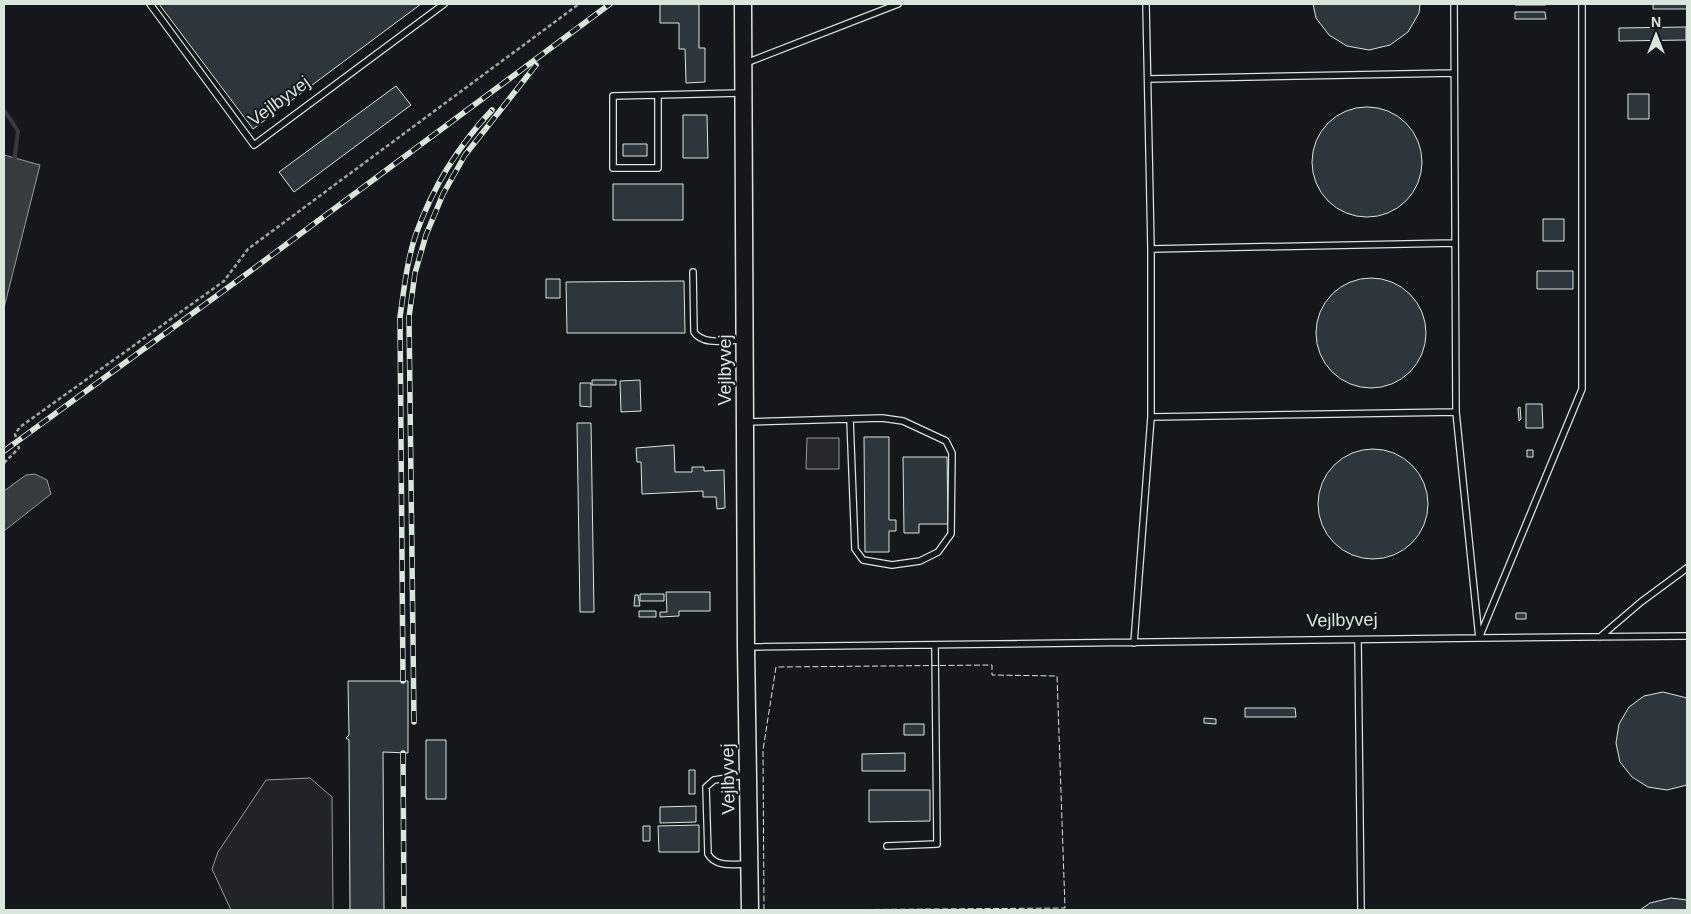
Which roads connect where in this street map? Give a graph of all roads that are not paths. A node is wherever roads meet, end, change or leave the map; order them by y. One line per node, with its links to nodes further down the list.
1 (150, 4): 2 (lane, Vejlbyvej)
2 (444, 4)
3 (743, 4): 8 (street, Vejlbyvej)
4 (898, 4): 8 (lane)
5 (1146, 4): 10 (lane)
6 (1454, 4): 9 (lane)
7 (1582, 4): 24 (lane)
8 (743, 64): 11 (street, Vejlbyvej)
9 (1454, 73): 10 (lane); 13 (lane)
10 (1148, 79): 14 (lane)
11 (743, 93): 12 (lane); 16 (street, Vejlbyvej)
12 (658, 95): 12 (lane)
13 (1454, 243): 14 (lane); 17 (lane)
14 (1151, 249): 18 (lane)
15 (693, 272): 16 (lane)
16 (745, 340): 20 (street, Vejlbyvej)
17 (1456, 412): 18 (lane); 24 (lane)
18 (1151, 418): 26 (lane)
19 (850, 419): 19 (lane); 20 (lane)
20 (745, 422): 28 (street, Vejlbyvej)
21 (1687, 568): 23 (lane)
22 (1687, 636): 23 (lane, Vejlbyvej)
23 (1600, 637): 24 (lane, Vejlbyvej)
24 (1479, 638): 25 (lane, Vejlbyvej)
25 (1358, 640): 26 (lane, Vejlbyvej); 33 (lane)
26 (1134, 643): 27 (lane, Vejlbyvej)
27 (935, 645): 28 (lane, Vejlbyvej); 30 (lane)
28 (746, 647): 29 (street, Vejlbyvej)
29 (748, 775): 31 (street, Vejlbyvej); 31 (lane)
30 (887, 846)
31 (750, 864): 32 (street, Vejlbyvej)
32 (750, 910)
33 (1360, 910)

